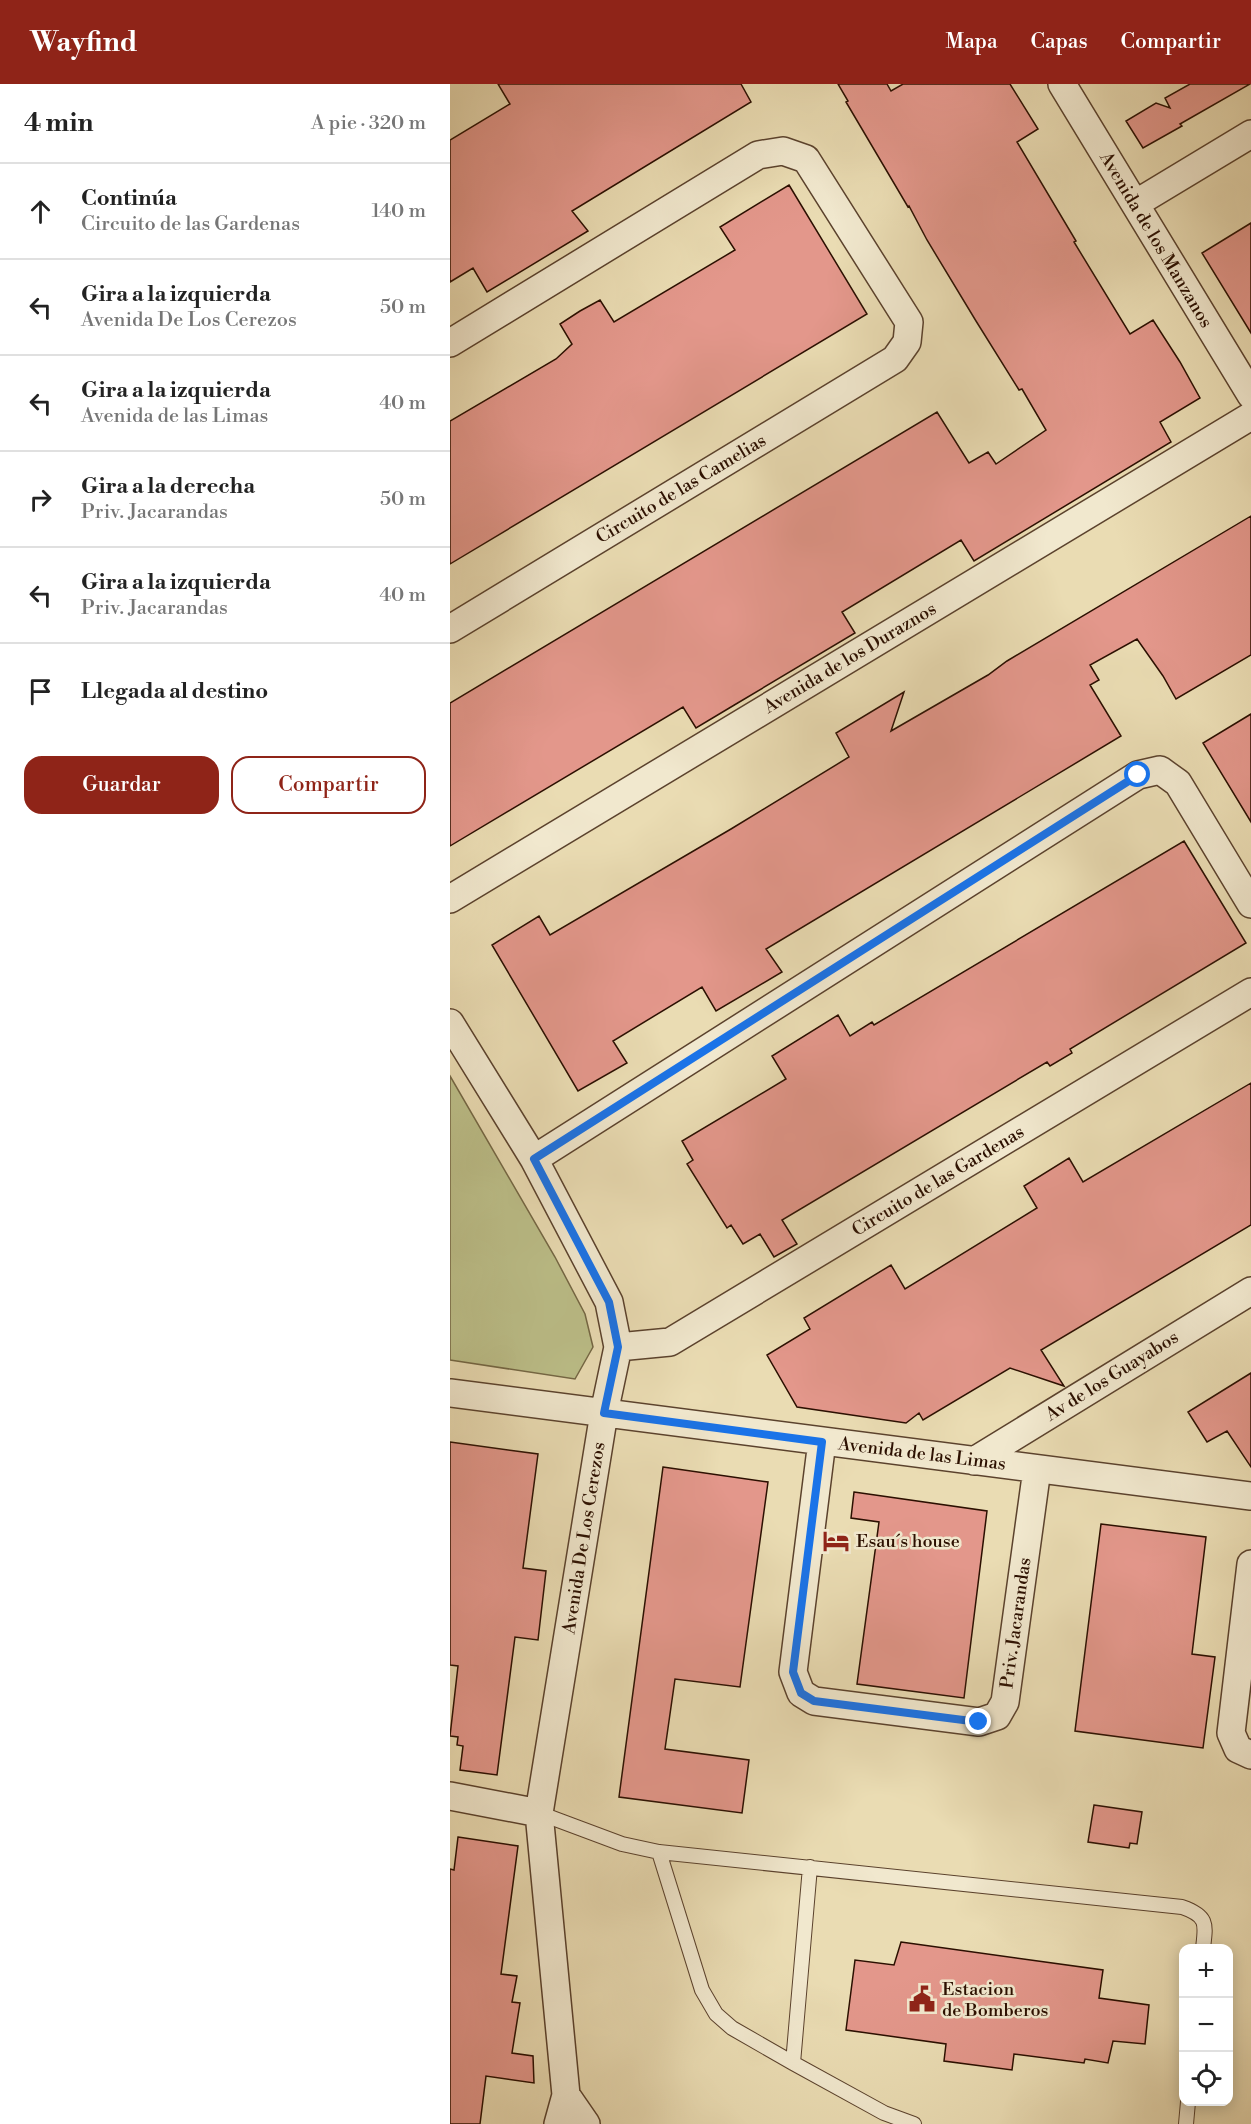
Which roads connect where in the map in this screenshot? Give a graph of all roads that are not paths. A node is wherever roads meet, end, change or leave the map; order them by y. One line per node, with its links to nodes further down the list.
1 (1062, 84): 3 (street, Avenida de los Manzanos)
2 (1251, 134): 3 (street)
3 (1135, 204): 5 (street, Avenida de los Manzanos)
4 (450, 343): 7 (street, Circuito de las Camelias)
5 (1251, 395)
6 (1251, 416): 8 (street, Avenida de los Duraznos)
7 (450, 629)
8 (450, 900)
9 (1251, 904): 12 (street)
10 (1251, 992): 14 (street, Circuito de las Gardenas)
11 (450, 1023): 12 (street, Avenida De Los Cerezos)
12 (534, 1159): 14 (street, Avenida De Los Cerezos)
13 (1251, 1291): 18 (street, Av de los Guayabos)
14 (618, 1347): 16 (street, Avenida De Los Cerezos)
15 (450, 1394): 16 (street, Avenida de las Limas)
16 (604, 1413): 17 (street, Avenida de las Limas); 24 (street, Avenida De Los Cerezos)
17 (822, 1442): 18 (street, Avenida de las Limas); 19 (street, Priv. Jacarandas)
18 (974, 1461): 19 (street, Avenida de las Limas)
19 (1037, 1469): 20 (street, Avenida de las Limas)
20 (1251, 1496)
21 (1251, 1564): 22 (street)
22 (1251, 1755)
23 (450, 1796): 24 (street)
24 (539, 1813): 25 (lane); 29 (street, Avenida De Los Cerezos)
25 (659, 1852): 26 (lane); 28 (lane)
26 (810, 1868): 27 (lane); 28 (lane)
27 (1203, 1944)
28 (793, 2062): 33 (lane)
29 (566, 2095): 31 (street); 32 (street)
30 (1188, 2106): 34 (lane)
31 (558, 2124)
32 (586, 2124)
33 (914, 2124)
34 (1186, 2124)

